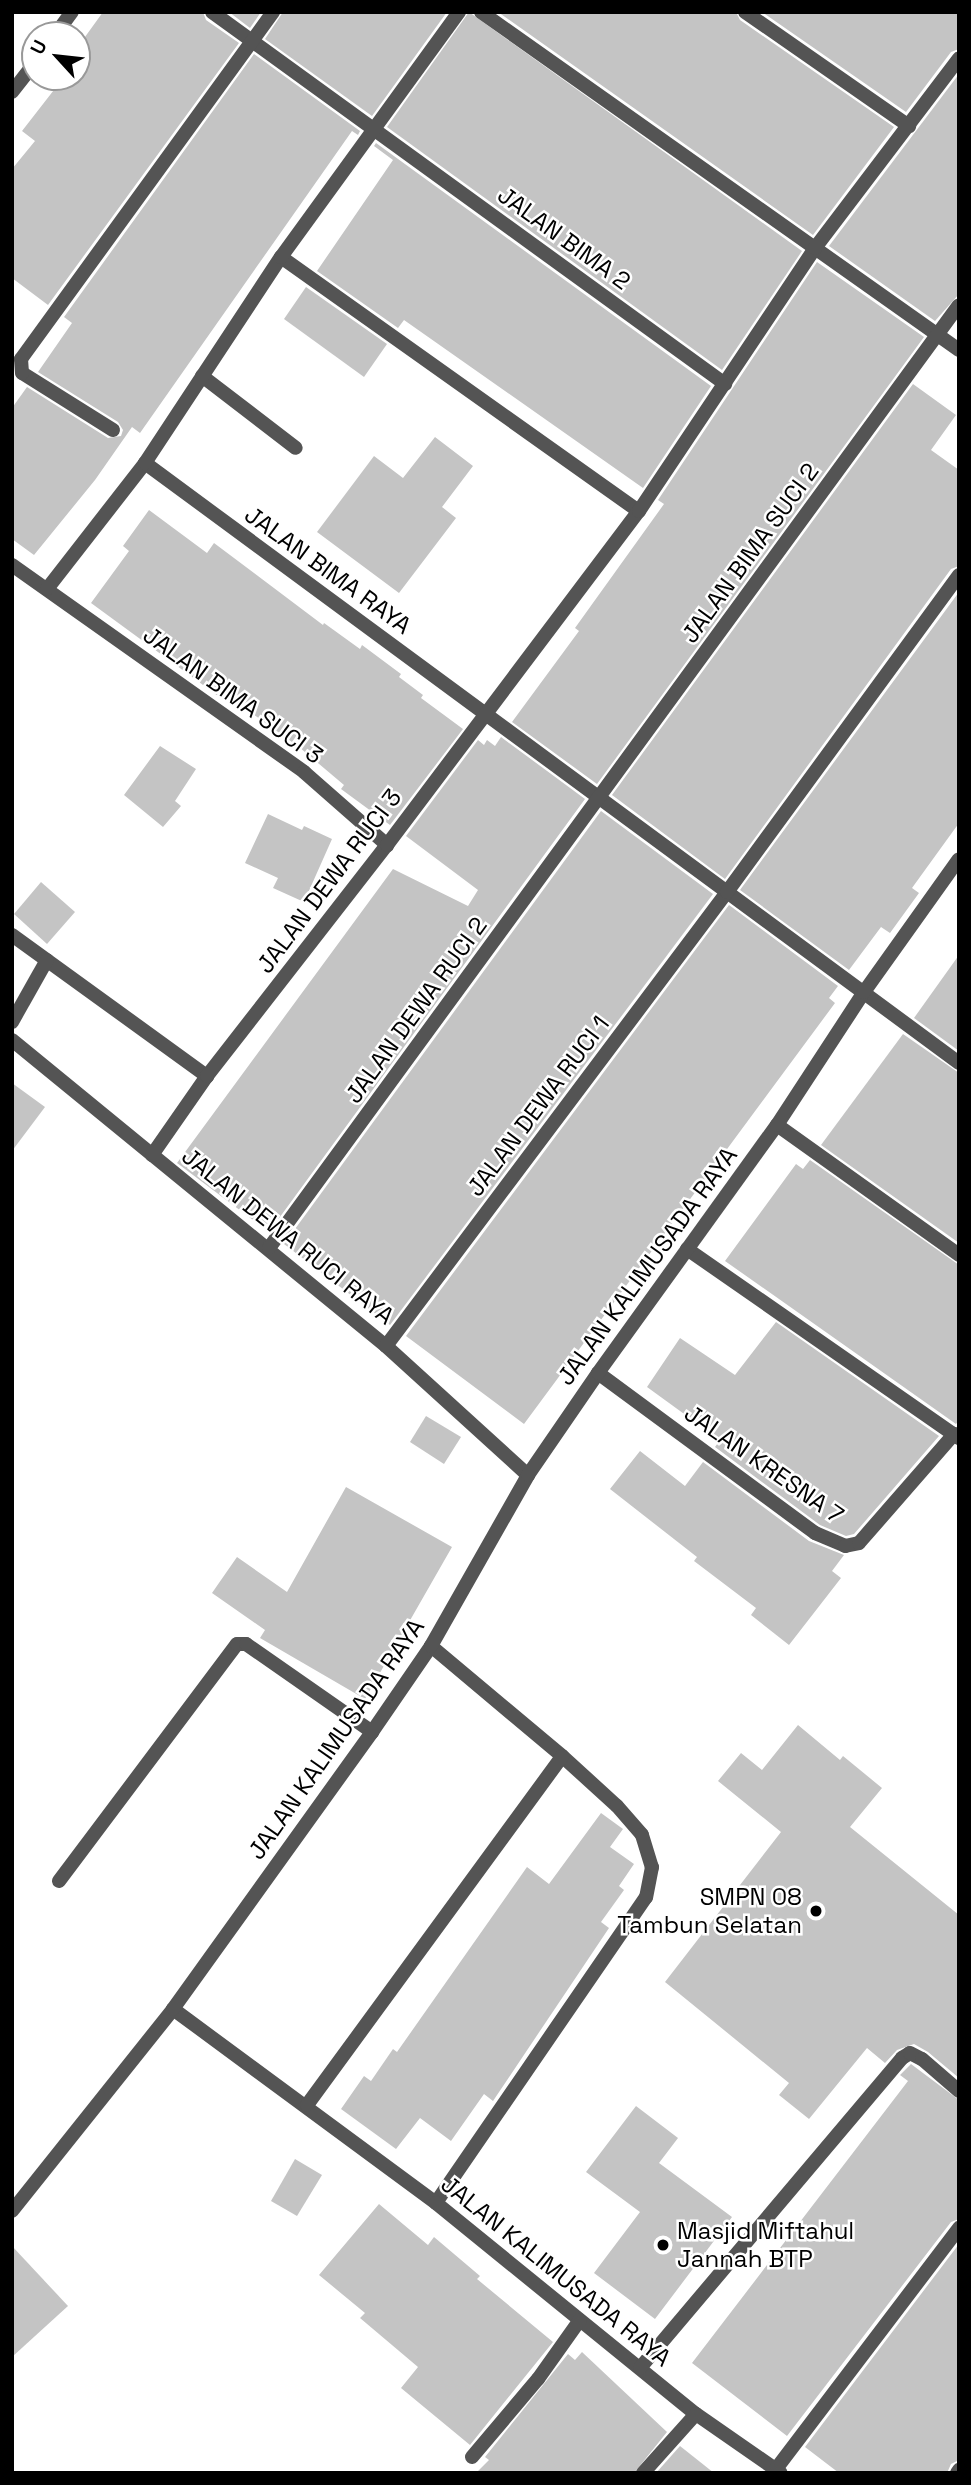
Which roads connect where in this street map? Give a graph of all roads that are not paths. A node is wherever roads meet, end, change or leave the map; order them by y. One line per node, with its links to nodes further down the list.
1 (212, 12): 6 (street, JALAN BIMA 2)
2 (273, 12): 6 (street)
3 (459, 12): 9 (street)
4 (481, 12): 10 (street)
5 (745, 12): 8 (street)
6 (253, 42): 9 (street, JALAN BIMA 2); 17 (street)
7 (959, 58): 8 (street, JALAN DEWA RUCI 3)
8 (909, 126): 10 (street, JALAN DEWA RUCI 3)
9 (375, 128): 11 (street); 16 (street, JALAN BIMA 2)
10 (815, 248): 13 (street); 16 (street, JALAN DEWA RUCI 3)
11 (282, 257): 15 (street); 20 (street)
12 (959, 305): 13 (street, JALAN BIMA SUCI 2)
13 (937, 334): 14 (street); 25 (street, JALAN BIMA SUCI 2)
14 (959, 349)
15 (202, 376): 18 (street); 19 (street)
16 (725, 384): 20 (street, JALAN DEWA RUCI 3)
17 (113, 430)
18 (296, 448)
19 (145, 463): 23 (street); 24 (street, JALAN BIMA RAYA)
20 (639, 511): 24 (street, JALAN DEWA RUCI 3)
21 (12, 565): 23 (street, JALAN BIMA SUCI 3)
22 (959, 575): 28 (street, JALAN DEWA RUCI 1)
23 (47, 589): 26 (street, JALAN BIMA SUCI 3)
24 (484, 713): 25 (street, JALAN BIMA RAYA); 26 (street, JALAN DEWA RUCI 3)
25 (600, 799): 28 (street, JALAN BIMA RAYA); 38 (street, JALAN DEWA RUCI 2)
26 (387, 845): 35 (street, JALAN DEWA RUCI 3)
27 (959, 859): 31 (street, JALAN KALIMUSADA RAYA)
28 (727, 892): 31 (street, JALAN BIMA RAYA); 41 (street, JALAN DEWA RUCI 1)
29 (12, 934): 30 (street)
30 (47, 960): 32 (street); 35 (street)
31 (864, 992): 34 (street, JALAN BIMA RAYA); 36 (street, JALAN KALIMUSADA RAYA)
32 (12, 1022)
33 (12, 1040): 37 (street, JALAN DEWA RUCI RAYA)
34 (959, 1063)
35 (207, 1076): 37 (street, JALAN DEWA RUCI 3)
36 (777, 1125): 39 (street, JALAN KALIMUSADA RAYA); 40 (street)
37 (152, 1155): 38 (street, JALAN DEWA RUCI RAYA)
38 (269, 1248): 41 (street, JALAN DEWA RUCI RAYA)
39 (687, 1249): 42 (street, JALAN KALIMUSADA RAYA); 43 (street)
40 (959, 1255)
41 (386, 1346): 44 (street, JALAN DEWA RUCI RAYA)
42 (598, 1373): 43 (street, JALAN KRESNA 7); 44 (street, JALAN KALIMUSADA RAYA)
43 (957, 1436)
44 (528, 1475): 45 (street, JALAN KALIMUSADA RAYA)
45 (431, 1646): 46 (street, JALAN KALIMUSADA RAYA); 47 (street)
46 (372, 1732): 48 (street); 49 (street, JALAN KALIMUSADA RAYA)
47 (562, 1756): 51 (street); 52 (street)
48 (60, 1881)
49 (173, 2009): 51 (street, JALAN KALIMUSADA RAYA); 53 (street)
50 (959, 2091): 56 (street)
51 (307, 2105): 52 (street, JALAN KALIMUSADA RAYA)
52 (436, 2203): 55 (street, JALAN KALIMUSADA RAYA)
53 (12, 2211)
54 (959, 2228): 59 (street)
55 (580, 2320): 56 (street, JALAN KALIMUSADA RAYA); 58 (street)
56 (639, 2368): 57 (street, JALAN KALIMUSADA RAYA)
57 (696, 2414): 59 (street, JALAN KALIMUSADA RAYA); 60 (street)
58 (472, 2457)
59 (779, 2471)
60 (643, 2473)

